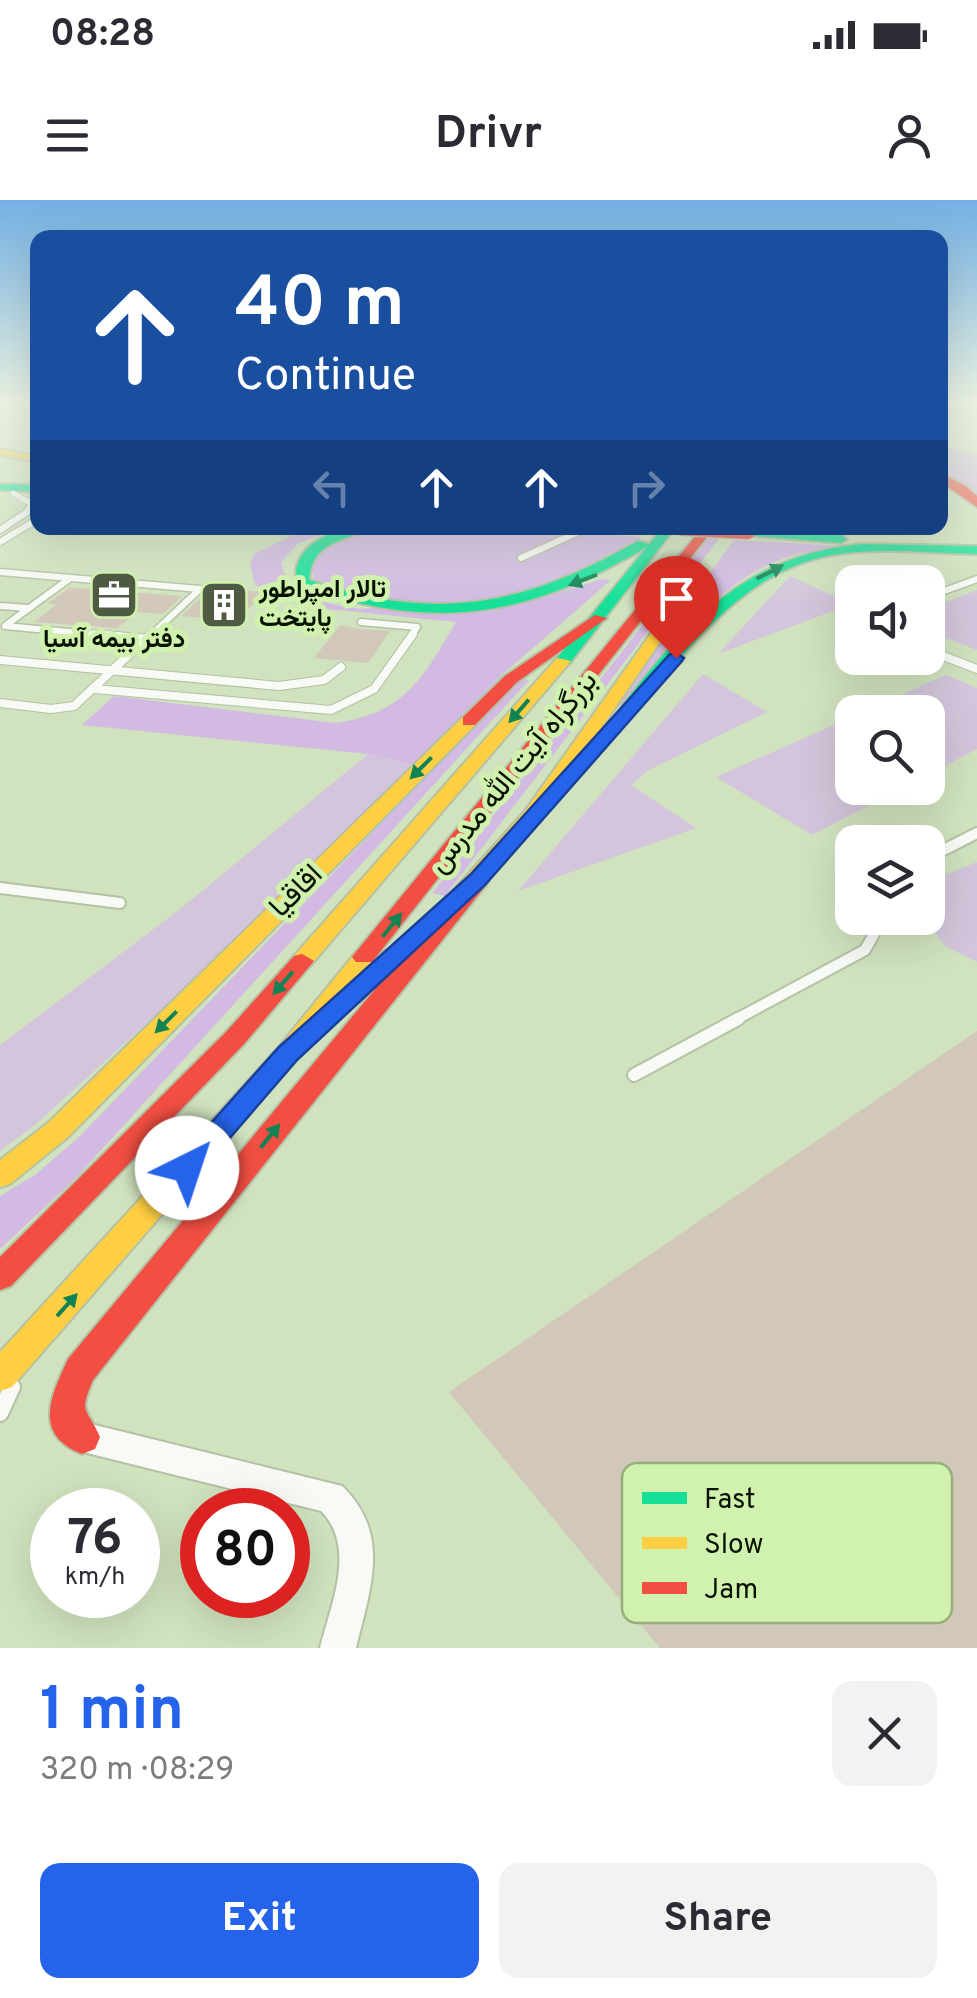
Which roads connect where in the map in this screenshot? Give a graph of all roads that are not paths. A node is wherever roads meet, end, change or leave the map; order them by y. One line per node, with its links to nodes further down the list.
1 (948, 480): 5 (main road)
2 (3, 488): 3 (main road); 4 (lane)
3 (30, 488)
4 (30, 503)
5 (977, 504)
6 (30, 506): 8 (lane)
7 (30, 524): 18 (lane)
8 (0, 530)
9 (948, 531): 10 (main road)
10 (977, 532)
11 (336, 535): 13 (main road, one-way to 11)
12 (572, 535): 20 (lane)
13 (657, 535)
14 (662, 535): 27 (main road, بزرگراه آیت الله مدرس)
15 (702, 535): 45 (main road, بزرگراه آیت الله مدرس, one-way to 15)
16 (736, 535): 38 (main road)
17 (802, 535): 19 (main road)
18 (0, 542)
19 (977, 549): 38 (main road, one-way to 19)
20 (521, 558)
21 (0, 572): 22 (lane)
22 (70, 578): 26 (lane); 30 (lane)
23 (977, 579): 24 (lane)
24 (945, 591)
25 (0, 606): 26 (lane)
26 (29, 608): 29 (lane)
27 (602, 616): 47 (main road, اقاقیا, one-way to 47); 48 (main road, بزرگراه آیت الله مدرس, one-way to 48)
28 (362, 622): 36 (lane)
29 (3, 626): 30 (lane)
30 (150, 638): 35 (lane)
31 (945, 657): 34 (lane)
32 (0, 660): 35 (lane)
33 (341, 667): 35 (lane)
34 (977, 669)
35 (115, 671): 36 (lane)
36 (95, 689): 37 (lane)
37 (0, 704)
38 (532, 815): 41 (main road)
39 (977, 833): 40 (lane)
40 (945, 849)
41 (478, 880): 45 (main road); 52 (main road, one-way to 41)
42 (0, 888): 43 (lane)
43 (120, 903)
44 (873, 935): 46 (lane)
45 (288, 1054): 49 (main road, بزرگراه آیت الله مدرس, one-way to 45)
46 (634, 1075)
47 (0, 1176)
48 (0, 1278)
49 (31, 1344): 50 (main road, بزرگراه آیت الله مدرس); 51 (lane)
50 (0, 1376)
51 (0, 1414)
52 (82, 1436): 53 (street)
53 (338, 1648)

